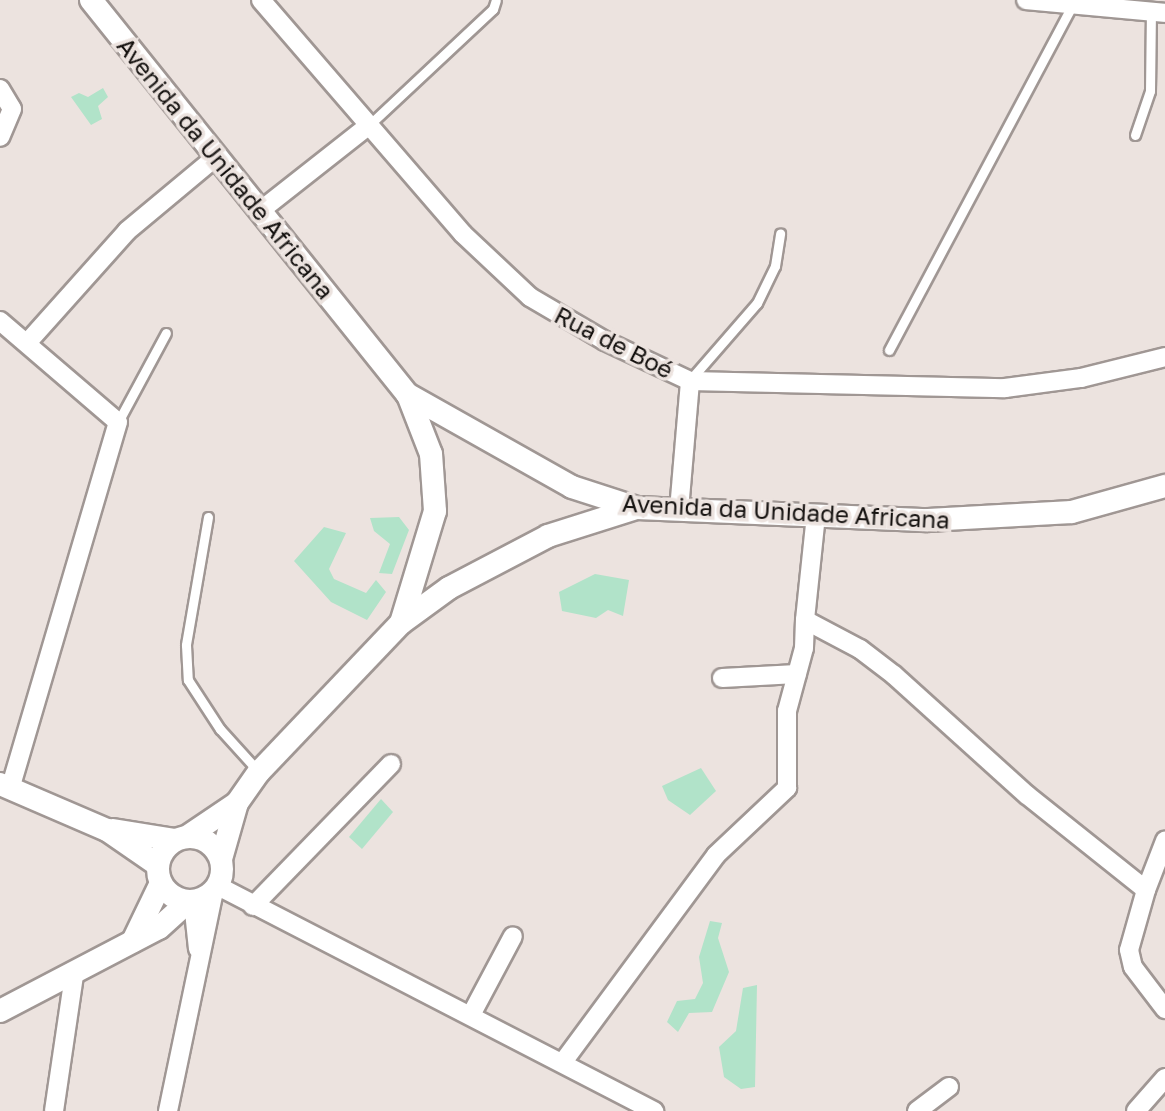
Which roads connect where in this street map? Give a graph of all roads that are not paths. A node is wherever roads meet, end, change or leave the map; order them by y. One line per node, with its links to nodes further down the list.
1 (91, 0): 11 (street, Avenida da Unidade Africana)
2 (261, 0): 8 (street, Rua de Boé)
3 (496, 0): 8 (lane)
4 (1026, 0): 5 (street)
5 (1073, 4): 6 (street); 17 (lane)
6 (1158, 12): 9 (lane)
7 (0, 89): 10 (street)
8 (368, 126): 12 (street); 19 (street, Rua de Boé)
9 (1135, 135)
10 (0, 137)
11 (217, 156): 12 (street, Avenida da Unidade Africana); 16 (street)
12 (260, 211): 20 (street, Avenida da Unidade Africana)
13 (780, 233): 19 (lane)
14 (0, 321): 16 (street)
15 (166, 333): 21 (lane)
16 (27, 343): 21 (street)
17 (889, 350)
18 (1165, 357): 19 (street, Rua de Boé)
19 (690, 381): 24 (street)
20 (407, 394): 23 (street, Avenida da Unidade Africana); 28 (street)
21 (118, 422): 33 (street)
22 (1165, 486): 25 (street, Avenida da Unidade Africana)
23 (637, 508): 24 (street, Avenida da Unidade Africana); 28 (street)
24 (679, 510): 25 (street, Avenida da Unidade Africana)
25 (816, 515): 27 (street)
26 (208, 517): 32 (lane)
27 (805, 620): 29 (street); 41 (street)
28 (401, 623): 32 (street)
29 (797, 674): 30 (street); 51 (street)
30 (722, 678)
31 (391, 764): 43 (street)
32 (259, 772): 34 (street)
33 (5, 786): 35 (street)
34 (237, 803): 36 (street); 38 (street)
35 (107, 830): 36 (street); 39 (street)
36 (181, 838): 38 (street); 39 (street)
37 (1165, 841): 41 (street)
38 (221, 859): 40 (street)
39 (159, 874): 42 (street); 45 (street)
40 (216, 888): 42 (street); 43 (street); 46 (street)
41 (1146, 890): 48 (street)
42 (190, 902): 45 (street); 46 (street)
43 (253, 906): 50 (street)
44 (513, 936): 50 (street)
45 (133, 941): 47 (street)
46 (200, 956): 55 (street)
47 (74, 976): 49 (street); 54 (street)
48 (1165, 1009)
49 (0, 1011)
50 (471, 1015): 51 (street)
51 (563, 1062): 56 (street)
52 (1165, 1078): 58 (street)
53 (949, 1087): 57 (street)
54 (54, 1111)
55 (168, 1111)
56 (654, 1111)
57 (917, 1111)
58 (1136, 1111)

